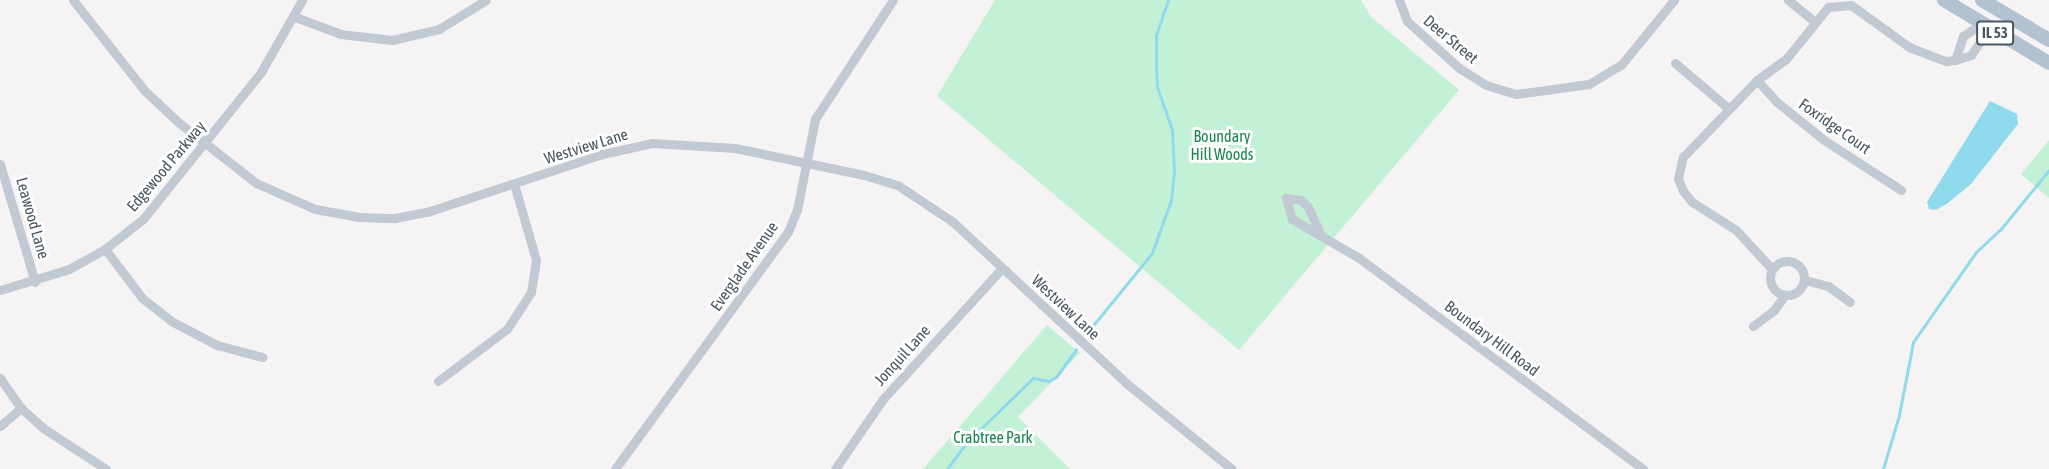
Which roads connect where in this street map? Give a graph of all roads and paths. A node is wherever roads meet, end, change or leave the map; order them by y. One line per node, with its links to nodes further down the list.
1 (73, 0): 19 (street, Westview Lane)
2 (302, 0): 10 (street, Edgewood Parkway)
3 (486, 0): 10 (street)
4 (893, 0): 20 (street, Everglade Avenue)
5 (1399, 0): 6 (street, Deer Street)
6 (1674, 0)
7 (1788, 0): 11 (street)
8 (1944, 0): 12 (main road, IL 53)
9 (1982, 0): 13 (main road, IL 53)
10 (295, 17): 19 (street, Edgewood Parkway)
11 (1814, 21): 14 (street); 17 (street)
12 (1981, 24): 14 (street); 14 (street); 16 (main road, IL 53)
13 (2049, 40)
14 (1955, 60)
15 (1675, 63): 18 (street)
16 (2049, 63)
17 (1756, 80): 18 (street); 23 (street, Foxridge Court)
18 (1728, 108): 27 (street)
19 (205, 144): 22 (street, Westview Lane); 25 (street, Edgewood Parkway)
20 (806, 163): 22 (street, Westview Lane); 26 (street, Westview Lane); 40 (street, Everglade Avenue)
21 (0, 164): 29 (street, Leawood Lane)
22 (514, 184): 36 (street)
23 (1901, 190)
24 (1321, 235): 43 (street, Boundary Hill Road)
25 (105, 249): 29 (street, Edgewood Parkway); 34 (street)
26 (1002, 268): 41 (street, Jonquil Lane); 42 (street, Westview Lane)
27 (1773, 269): 28 (street); 31 (street)
28 (1804, 279): 31 (street); 32 (street)
29 (35, 282): 30 (street, Edgewood Parkway)
30 (0, 290)
31 (1785, 295): 33 (street)
32 (1850, 302)
33 (1753, 326)
34 (262, 357)
35 (0, 378): 37 (street)
36 (438, 381)
37 (21, 408): 38 (street); 39 (street)
38 (0, 426)
39 (106, 469)
40 (615, 469)
41 (835, 469)
42 (1232, 469)
43 (1642, 469)

